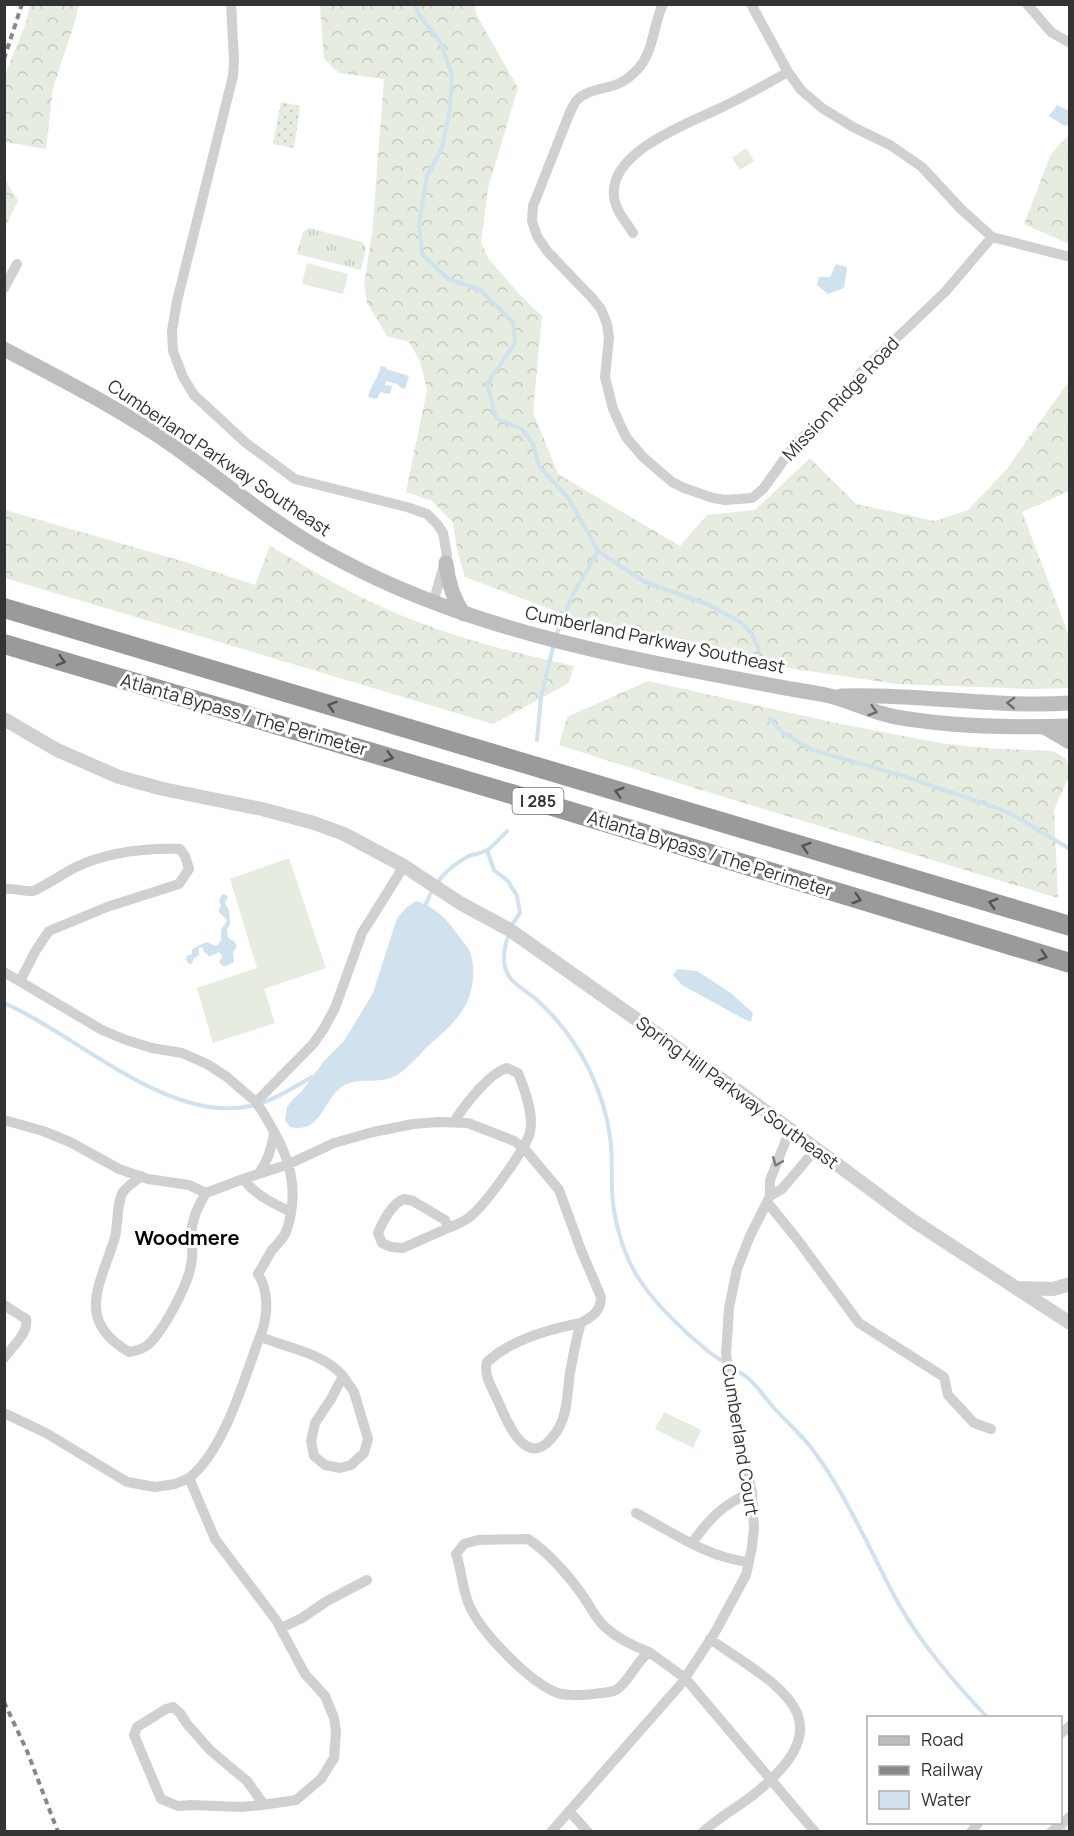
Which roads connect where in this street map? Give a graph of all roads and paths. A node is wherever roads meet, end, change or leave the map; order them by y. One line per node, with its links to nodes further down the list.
1 (231, 4): 13 (street)
2 (663, 4): 8 (street, Mission Ridge Road)
3 (751, 4): 6 (street)
4 (1027, 4): 5 (street)
5 (1070, 43)
6 (788, 72): 7 (street); 8 (street)
7 (633, 233)
8 (992, 237): 9 (street)
9 (1070, 257)
10 (17, 264): 11 (street)
11 (4, 288)
12 (4, 349): 14 (main road, Cumberland Parkway Southeast)
13 (446, 563): 14 (street); 16 (main road)
14 (433, 603): 16 (main road, Cumberland Parkway Southeast)
15 (4, 608): 26 (highway, Atlanta Bypass / The Perimeter / I 285, one-way to 15)
16 (464, 614): 18 (main road, Cumberland Parkway Southeast)
17 (4, 644): 27 (highway, Atlanta Bypass / The Perimeter / I 285, one-way to 27)
18 (832, 697): 19 (main road, Cumberland Parkway Southeast, one-way to 18); 22 (main road, Cumberland Parkway Southeast, one-way to 22)
19 (1070, 703)
20 (4, 719): 24 (street, Spring Hill Parkway Southeast)
21 (1070, 726): 22 (main road, Cumberland Parkway Southeast)
22 (1043, 727): 23 (main road)
23 (1070, 742)
24 (404, 866): 30 (street); 33 (street, Spring Hill Parkway Southeast)
25 (4, 889): 29 (street)
26 (1070, 926)
27 (1070, 963)
28 (4, 972): 29 (street)
29 (20, 981): 30 (street)
30 (256, 1102): 34 (street)
31 (4, 1120): 39 (street)
32 (454, 1122): 35 (street); 35 (street); 37 (street)
33 (790, 1130): 36 (street, Spring Hill Parkway Southeast); 42 (street, Cumberland Court, one-way to 42)
34 (274, 1132): 37 (street); 38 (street)
35 (524, 1148): 44 (street); 48 (street)
36 (816, 1149): 42 (street, Cumberland Court); 46 (street, Spring Hill Parkway Southeast)
37 (289, 1164): 38 (street); 43 (street)
38 (259, 1174): 40 (street)
39 (141, 1176): 41 (street); 41 (street)
40 (243, 1179): 41 (street); 43 (street)
41 (206, 1193)
42 (769, 1199): 54 (street); 56 (street, Cumberland Court)
43 (291, 1212): 50 (street)
44 (448, 1228): 44 (street)
45 (1070, 1284): 46 (street)
46 (1016, 1287): 49 (street, Spring Hill Parkway Southeast)
47 (4, 1305): 51 (street)
48 (581, 1323): 48 (street)
49 (1070, 1323)
50 (261, 1336): 52 (street); 55 (street)
51 (4, 1358)
52 (343, 1376): 52 (street)
53 (4, 1413): 55 (street)
54 (991, 1429)
55 (189, 1478): 61 (street)
56 (752, 1492): 58 (street); 59 (street, Cumberland Court)
57 (636, 1513): 58 (street)
58 (692, 1543): 59 (street)
59 (749, 1562): 62 (street, Cumberland Court)
60 (367, 1580): 61 (street)
61 (281, 1628): 66 (street)
62 (710, 1639): 64 (street, Cumberland Court); 65 (street)
63 (649, 1652): 63 (street); 64 (street)
64 (685, 1678): 65 (street); 67 (street, Cumberland Court)
65 (771, 1779): 70 (street); 71 (street)
66 (262, 1805): 66 (street)
67 (569, 1811): 68 (street, Cumberland Court); 69 (street)
68 (551, 1832)
69 (588, 1832)
70 (703, 1832)
71 (815, 1832)

